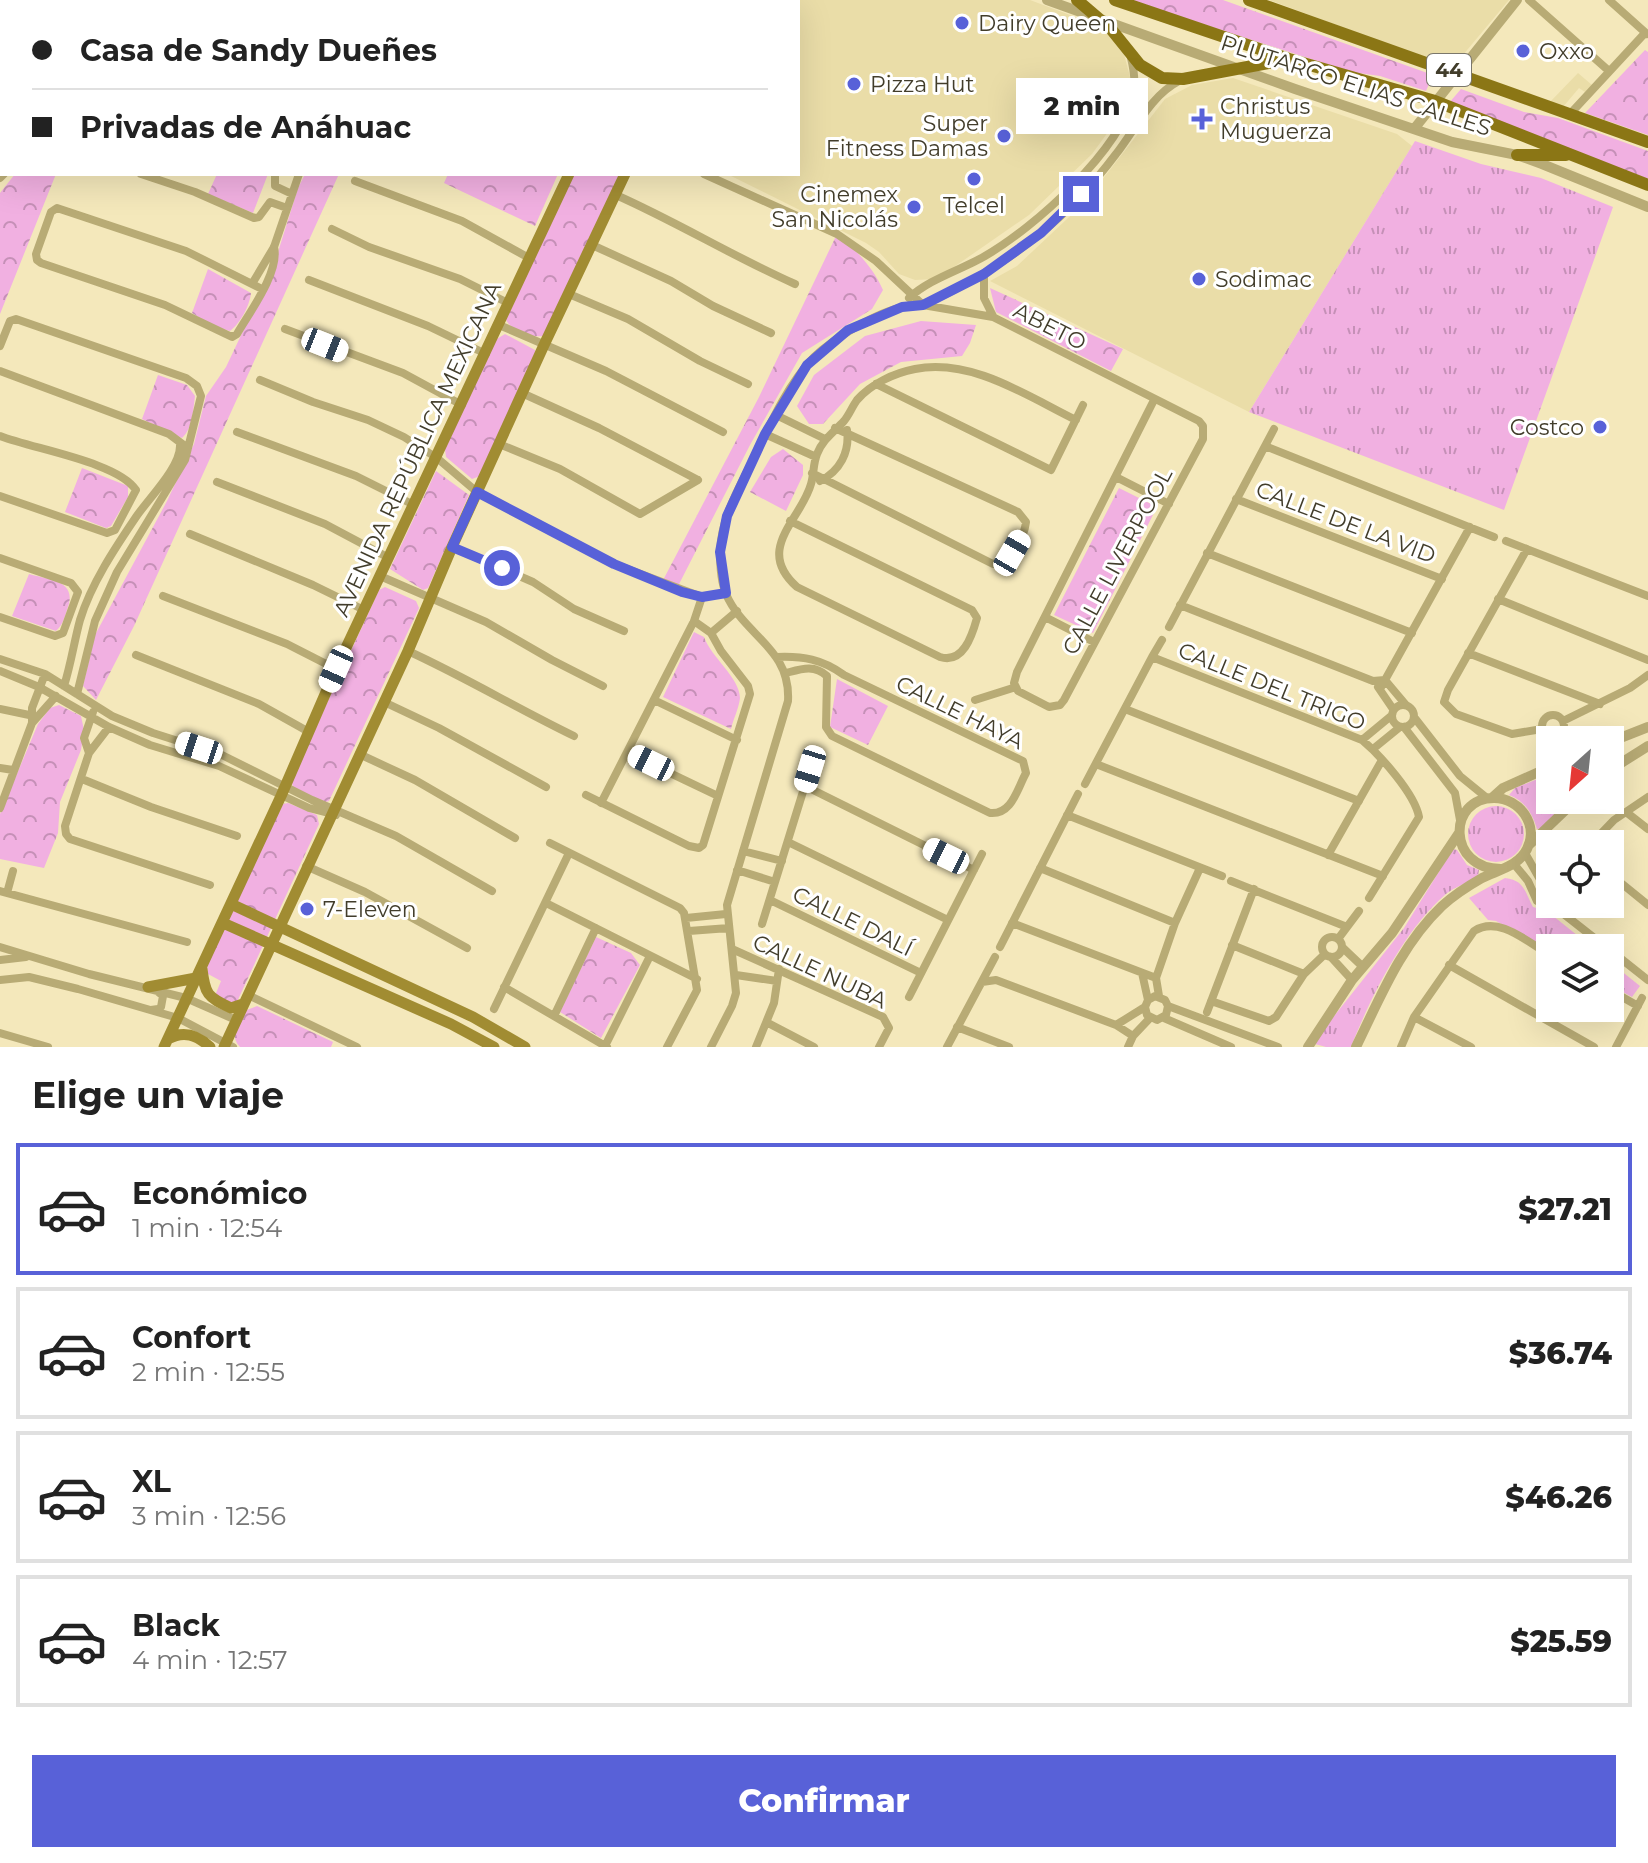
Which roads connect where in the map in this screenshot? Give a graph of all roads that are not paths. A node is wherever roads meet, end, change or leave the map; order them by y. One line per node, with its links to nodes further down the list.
1 (1047, 0): 8 (street, PLUTARCO ELIAS CALLES)
2 (1077, 0): 8 (main road)
3 (1115, 0): 11 (main road, 44)
4 (1249, 0): 14 (main road, 44)
5 (1517, 0): 14 (street)
6 (1529, 0): 13 (street)
7 (1609, 0): 9 (street)
8 (1099, 18): 10 (main road); 12 (street, PLUTARCO ELIAS CALLES)
9 (1647, 34): 13 (street)
10 (1130, 53): 15 (main road); 22 (street)
11 (1289, 59): 12 (main road); 16 (main road, 44)
12 (1241, 68): 15 (main road); 18 (street, PLUTARCO ELIAS CALLES)
13 (1609, 71): 17 (street)
14 (1457, 73): 16 (street); 17 (main road, 44)
15 (1183, 79): 23 (street)
16 (1435, 101): 18 (street); 21 (main road, 44)
17 (1570, 114): 19 (main road, 44)
18 (1414, 129): 20 (street, PLUTARCO ELIAS CALLES)
19 (1648, 142)
20 (1517, 155): 21 (main road); 34 (street, PLUTARCO ELIAS CALLES)
21 (1576, 155): 31 (main road, 44)
22 (1092, 166): 23 (street); 46 (street)
23 (1102, 172): 40 (street)
24 (147, 176): 35 (street)
25 (298, 176): 32 (street)
26 (568, 176): 39 (main road, AVENIDA REPÚBLICA MEXICANA)
27 (624, 176): 33 (main road)
28 (708, 176): 46 (street)
29 (274, 178): 32 (street)
30 (355, 181): 39 (street)
31 (1648, 185)
32 (292, 194): 35 (street)
33 (616, 195): 37 (main road); 43 (street)
34 (1648, 207)
35 (287, 208): 38 (street)
36 (332, 229): 47 (street)
37 (592, 245): 45 (main road); 53 (street)
38 (274, 247): 42 (street); 44 (street)
39 (529, 258): 47 (main road, AVENIDA REPÚBLICA MEXICANA)
40 (984, 274): 48 (street); 50 (street)
41 (309, 280): 56 (street)
42 (252, 284): 44 (street); 44 (street)
43 (795, 284)
44 (262, 289)
45 (569, 294): 54 (main road); 59 (street)
46 (912, 295): 48 (street); 49 (street)
47 (508, 303): 51 (main road, AVENIDA REPÚBLICA MEXICANA)
48 (923, 305): 49 (street); 50 (street, ABETO)
49 (902, 307): 65 (street)
50 (993, 317): 62 (street, ABETO)
51 (499, 325): 54 (street); 56 (main road, AVENIDA REPÚBLICA MEXICANA)
52 (285, 329): 63 (street)
53 (771, 333)
54 (544, 345): 61 (main road); 71 (street)
55 (0, 346): 78 (street)
56 (486, 354): 63 (main road, AVENIDA REPÚBLICA MEXICANA)
57 (0, 371): 78 (street)
58 (260, 380): 81 (street)
59 (748, 384)
60 (876, 384): 66 (street); 67 (street); 67 (street)
61 (524, 394): 77 (main road); 77 (street)
62 (1154, 400): 76 (street, ABETO); 83 (street)
63 (462, 405): 81 (main road, AVENIDA REPÚBLICA MEXICANA)
64 (1083, 405): 67 (street)
65 (776, 415): 72 (street); 75 (street)
66 (845, 420): 68 (street); 73 (street)
67 (1076, 420)
68 (835, 428): 73 (street); 75 (street)
69 (1274, 429): 79 (street)
70 (237, 432): 92 (street)
71 (723, 432)
72 (765, 434): 80 (street); 108 (street)
73 (848, 434): 85 (street); 85 (street)
74 (0, 436): 93 (street)
75 (825, 439): 80 (street)
76 (1203, 439): 91 (street, CALLE LIVERPOOL)
77 (499, 444): 88 (main road)
78 (185, 446): 84 (street)
79 (1265, 446): 90 (street); 97 (street)
80 (816, 457): 82 (street)
81 (437, 458): 88 (street); 92 (main road, AVENIDA REPÚBLICA MEXICANA)
82 (812, 473): 85 (street); 87 (street)
83 (1116, 477): 91 (street); 120 (street)
84 (169, 479): 94 (street); 96 (street)
85 (824, 479): 87 (street)
86 (217, 482): 105 (street)
87 (811, 484): 95 (street)
88 (477, 492): 101 (main road); 111 (street)
89 (0, 496): 93 (street)
90 (1236, 499): 103 (street); 107 (street, CALLE DE LA VID)
91 (1169, 504): 128 (street, CALLE LIVERPOOL)
92 (414, 505): 105 (main road, AVENIDA REPÚBLICA MEXICANA)
93 (125, 514): 94 (street)
94 (135, 518): 96 (street); 118 (street)
95 (790, 521): 95 (street)
96 (147, 524): 121 (street)
97 (1470, 527): 99 (street); 107 (street)
98 (190, 534): 115 (street)
99 (1494, 537)
100 (1506, 541): 102 (street)
101 (452, 547): 112 (main road); 124 (street)
102 (1527, 549): 110 (street); 113 (street)
103 (1207, 553): 114 (street); 126 (street)
104 (0, 558): 117 (street)
105 (389, 558): 106 (main road, AVENIDA REPÚBLICA MEXICANA)
106 (380, 576): 112 (street); 115 (main road, AVENIDA REPÚBLICA MEXICANA)
107 (1442, 579): 126 (street)
108 (726, 593): 111 (street); 116 (street)
109 (163, 596): 136 (street)
110 (1648, 596)
111 (702, 597): 122 (street)
112 (429, 599): 129 (main road); 144 (street)
113 (1498, 599): 130 (street); 135 (street)
114 (1180, 605): 123 (street); 142 (street)
115 (364, 610): 136 (main road, AVENIDA REPÚBLICA MEXICANA)
116 (737, 611): 125 (street); 132 (street)
117 (71, 612): 118 (street); 119 (street)
118 (81, 616): 121 (street); 143 (street)
119 (0, 617)
120 (1045, 617): 128 (street); 146 (street)
121 (95, 621): 148 (street)
122 (694, 621): 125 (street); 150 (street)
123 (1169, 627)
124 (624, 631)
125 (711, 633): 171 (street)
126 (1412, 633): 141 (street)
127 (1162, 640): 133 (street)
128 (1094, 642): 146 (street, CALLE LIVERPOOL)
129 (408, 651): 152 (main road); 168 (street)
130 (1468, 653): 153 (street); 169 (street)
131 (136, 655): 167 (street)
132 (777, 657): 138 (street); 138 (street, CALLE HAYA)
133 (1152, 657): 157 (street, CALLE DEL TRIGO); 172 (street, CALLE DEL TRIGO)
134 (0, 659): 139 (street)
135 (1648, 660)
136 (336, 669): 167 (main road, AVENIDA REPÚBLICA MEXICANA)
137 (0, 671): 145 (street)
138 (786, 673): 210 (street)
139 (45, 674): 143 (street); 145 (street)
140 (1648, 675): 153 (street)
141 (1385, 680): 142 (street); 147 (street); 154 (street)
142 (1373, 681): 147 (street)
143 (64, 686): 148 (street)
144 (603, 686)
145 (39, 687): 149 (street); 161 (street)
146 (1016, 687): 151 (street)
147 (1380, 689): 158 (street)
148 (77, 694): 155 (street)
149 (56, 696): 159 (street); 161 (street)
150 (654, 700): 171 (street); 176 (street)
151 (975, 700)
152 (384, 702): 177 (main road); 188 (street)
153 (1600, 704): 162 (street)
154 (1406, 705): 158 (street); 160 (street)
155 (95, 706): 159 (street); 189 (street)
156 (0, 709): 161 (street)
157 (1125, 709): 180 (street, CALLE DEL TRIGO); 195 (street)
158 (1392, 713): 165 (street); 172 (street, CALLE DEL TRIGO)
159 (91, 717): 164 (street); 175 (street)
160 (1414, 717): 165 (street); 194 (street)
161 (34, 718): 183 (street)
162 (1564, 724): 163 (street)
163 (1543, 726)
164 (109, 727): 175 (street); 189 (street)
165 (1402, 727): 174 (street, CALLE DEL TRIGO); 202 (street)
166 (1648, 727): 170 (street)
167 (309, 732): 189 (main road, AVENIDA REPÚBLICA MEXICANA)
168 (574, 736)
169 (1536, 736)
170 (1624, 736)
171 (737, 740): 192 (street)
172 (1362, 740): 174 (street, CALLE DEL TRIGO)
173 (1648, 746): 179 (street)
174 (1373, 749): 178 (street, CALLE DEL TRIGO)
175 (89, 753): 185 (street)
176 (628, 753): 192 (street); 196 (street)
177 (359, 754): 198 (main road); 206 (street)
178 (1382, 760): 195 (street); 224 (street, CALLE DEL TRIGO)
179 (1624, 761)
180 (1096, 764): 186 (street, CALLE DEL TRIGO); 213 (street)
181 (0, 768): 183 (street)
182 (810, 769): 187 (street)
183 (13, 770): 197 (street)
184 (1536, 773): 194 (street)
185 (82, 779): 205 (street); 226 (street)
186 (1085, 784)
187 (805, 786): 207 (street); 222 (street)
188 (546, 787)
189 (283, 791): 198 (street); 236 (main road, AVENIDA REPÚBLICA MEXICANA)
190 (1078, 794): 201 (street)
191 (586, 795): 196 (street)
192 (718, 796): 196 (street)
193 (1648, 797): 199 (street)
194 (1490, 798): 202 (street); 209 (street)
195 (1359, 801): 213 (street)
196 (601, 803)
197 (0, 808)
198 (332, 812): 217 (main road); 230 (street)
199 (1626, 812): 203 (street); 204 (street)
200 (1562, 814): 209 (street)
201 (1067, 815): 218 (street); 219 (street)
202 (1460, 828): 220 (street); 268 (street)
203 (1648, 829)
204 (1604, 830)
205 (237, 836)
206 (515, 838)
207 (788, 842): 214 (street); 242 (street)
208 (550, 843): 211 (street)
209 (1527, 849): 215 (street); 216 (street)
210 (743, 851): 214 (street); 221 (street)
211 (569, 853): 235 (street); 240 (street)
212 (982, 854): 222 (street)
213 (1328, 855): 224 (street)
214 (782, 861): 225 (street)
215 (1514, 864): 220 (street); 229 (street)
216 (1536, 865)
217 (306, 866): 247 (main road); 260 (street)
218 (1040, 868): 244 (street); 245 (street)
219 (1200, 868): 228 (street); 245 (street)
220 (1501, 869): 326 (street)
221 (737, 870): 225 (street); 239 (street)
222 (974, 870): 242 (street)
223 (13, 871): 231 (street)
224 (1383, 876): 233 (street)
225 (775, 882): 234 (street)
226 (210, 885)
227 (1624, 885): 237 (street)
228 (1254, 889): 248 (street); 256 (street)
229 (1534, 890): 232 (street)
230 (492, 891)
231 (4, 892): 253 (street)
232 (1536, 897)
233 (1369, 898)
234 (770, 900): 246 (street); 272 (street, CALLE DALÍ)
235 (546, 903): 249 (street); 283 (street)
236 (231, 904): 243 (main road, AVENIDA REPÚBLICA MEXICANA); 247 (main road)
237 (1648, 905)
238 (1359, 911): 248 (street)
239 (726, 914): 240 (street); 250 (street)
240 (686, 918): 251 (street)
241 (1568, 918): 252 (street)
242 (948, 920): 272 (street)
243 (223, 923): 255 (main road); 271 (main road, AVENIDA REPÚBLICA MEXICANA)
244 (1012, 923): 258 (street); 273 (street)
245 (1175, 923): 276 (street)
246 (762, 924)
247 (279, 925): 255 (main road); 314 (main road)
248 (1347, 927): 254 (street)
249 (596, 928): 263 (street); 296 (street)
250 (729, 928): 251 (street); 261 (street)
251 (689, 931): 277 (street)
252 (1589, 934)
253 (187, 942)
254 (1340, 943): 264 (street); 264 (street); 268 (street)
255 (270, 945): 289 (main road); 313 (main road)
256 (1232, 945): 274 (street); 290 (street)
257 (0, 947): 262 (street)
258 (1000, 947)
259 (1536, 947): 267 (street)
260 (467, 948)
261 (732, 949): 270 (street, CALLE NUBA); 275 (street)
262 (31, 956): 266 (street); 282 (street)
263 (650, 956): 277 (street); 309 (street)
264 (1328, 956): 274 (street); 279 (street)
265 (995, 957): 281 (street)
266 (0, 960)
267 (1449, 965): 297 (street); 329 (street)
268 (1363, 967): 279 (street)
269 (1624, 967): 285 (street)
270 (779, 969): 280 (street); 319 (street, CALLE NUBA)
271 (199, 973): 282 (main road); 288 (main road, AVENIDA REPÚBLICA MEXICANA); 289 (main road)
272 (921, 973): 287 (street)
273 (1142, 973): 276 (street); 291 (street)
274 (1304, 974): 290 (street)
275 (736, 975): 280 (street, CALLE NUBA); 316 (street)
276 (1156, 978): 286 (street)
277 (697, 979): 315 (street)
278 (0, 980): 293 (street)
279 (1352, 980): 325 (street)
280 (777, 981): 302 (street)
281 (982, 982): 303 (street); 304 (street)
282 (148, 987): 288 (street); 293 (street)
283 (504, 987): 294 (street); 296 (street)
284 (1624, 990): 285 (street)
285 (1644, 991): 330 (street)
286 (1159, 996): 291 (street); 292 (street)
287 (909, 997)
288 (186, 998): 298 (main road, AVENIDA REPÚBLICA MEXICANA); 301 (street)
289 (246, 999): 301 (main road); 312 (street)
290 (1211, 1001): 295 (street)
291 (1146, 1004): 299 (street); 303 (street)
292 (1168, 1006): 300 (street); 324 (street)
293 (142, 1009): 298 (street)
294 (494, 1009)
295 (1207, 1012)
296 (555, 1014): 309 (street)
297 (1414, 1017): 327 (street); 328 (street)
298 (178, 1018): 307 (main road, AVENIDA REPÚBLICA MEXICANA); 308 (street)
299 (1150, 1018): 300 (street); 306 (street)
300 (1164, 1018): 323 (street)
301 (236, 1020): 308 (main road)
302 (768, 1023): 317 (street); 318 (street)
303 (1116, 1025): 306 (street)
304 (957, 1027): 320 (street); 321 (street)
305 (0, 1033): 310 (street)
306 (1133, 1036): 322 (street)
307 (165, 1043): 311 (main road)
308 (228, 1046)
309 (606, 1046)
310 (48, 1047)
311 (210, 1047)
312 (357, 1047)
313 (494, 1047)
314 (525, 1047)
315 (667, 1047)
316 (711, 1047)
317 (756, 1047)
318 (814, 1047)
319 (879, 1047)
320 (947, 1047)
321 (1009, 1047)
322 (1128, 1047)
323 (1231, 1047)
324 (1278, 1047)
325 (1308, 1047)
326 (1356, 1047)
327 (1401, 1047)
328 (1471, 1047)
329 (1594, 1047)
330 (1616, 1047)

